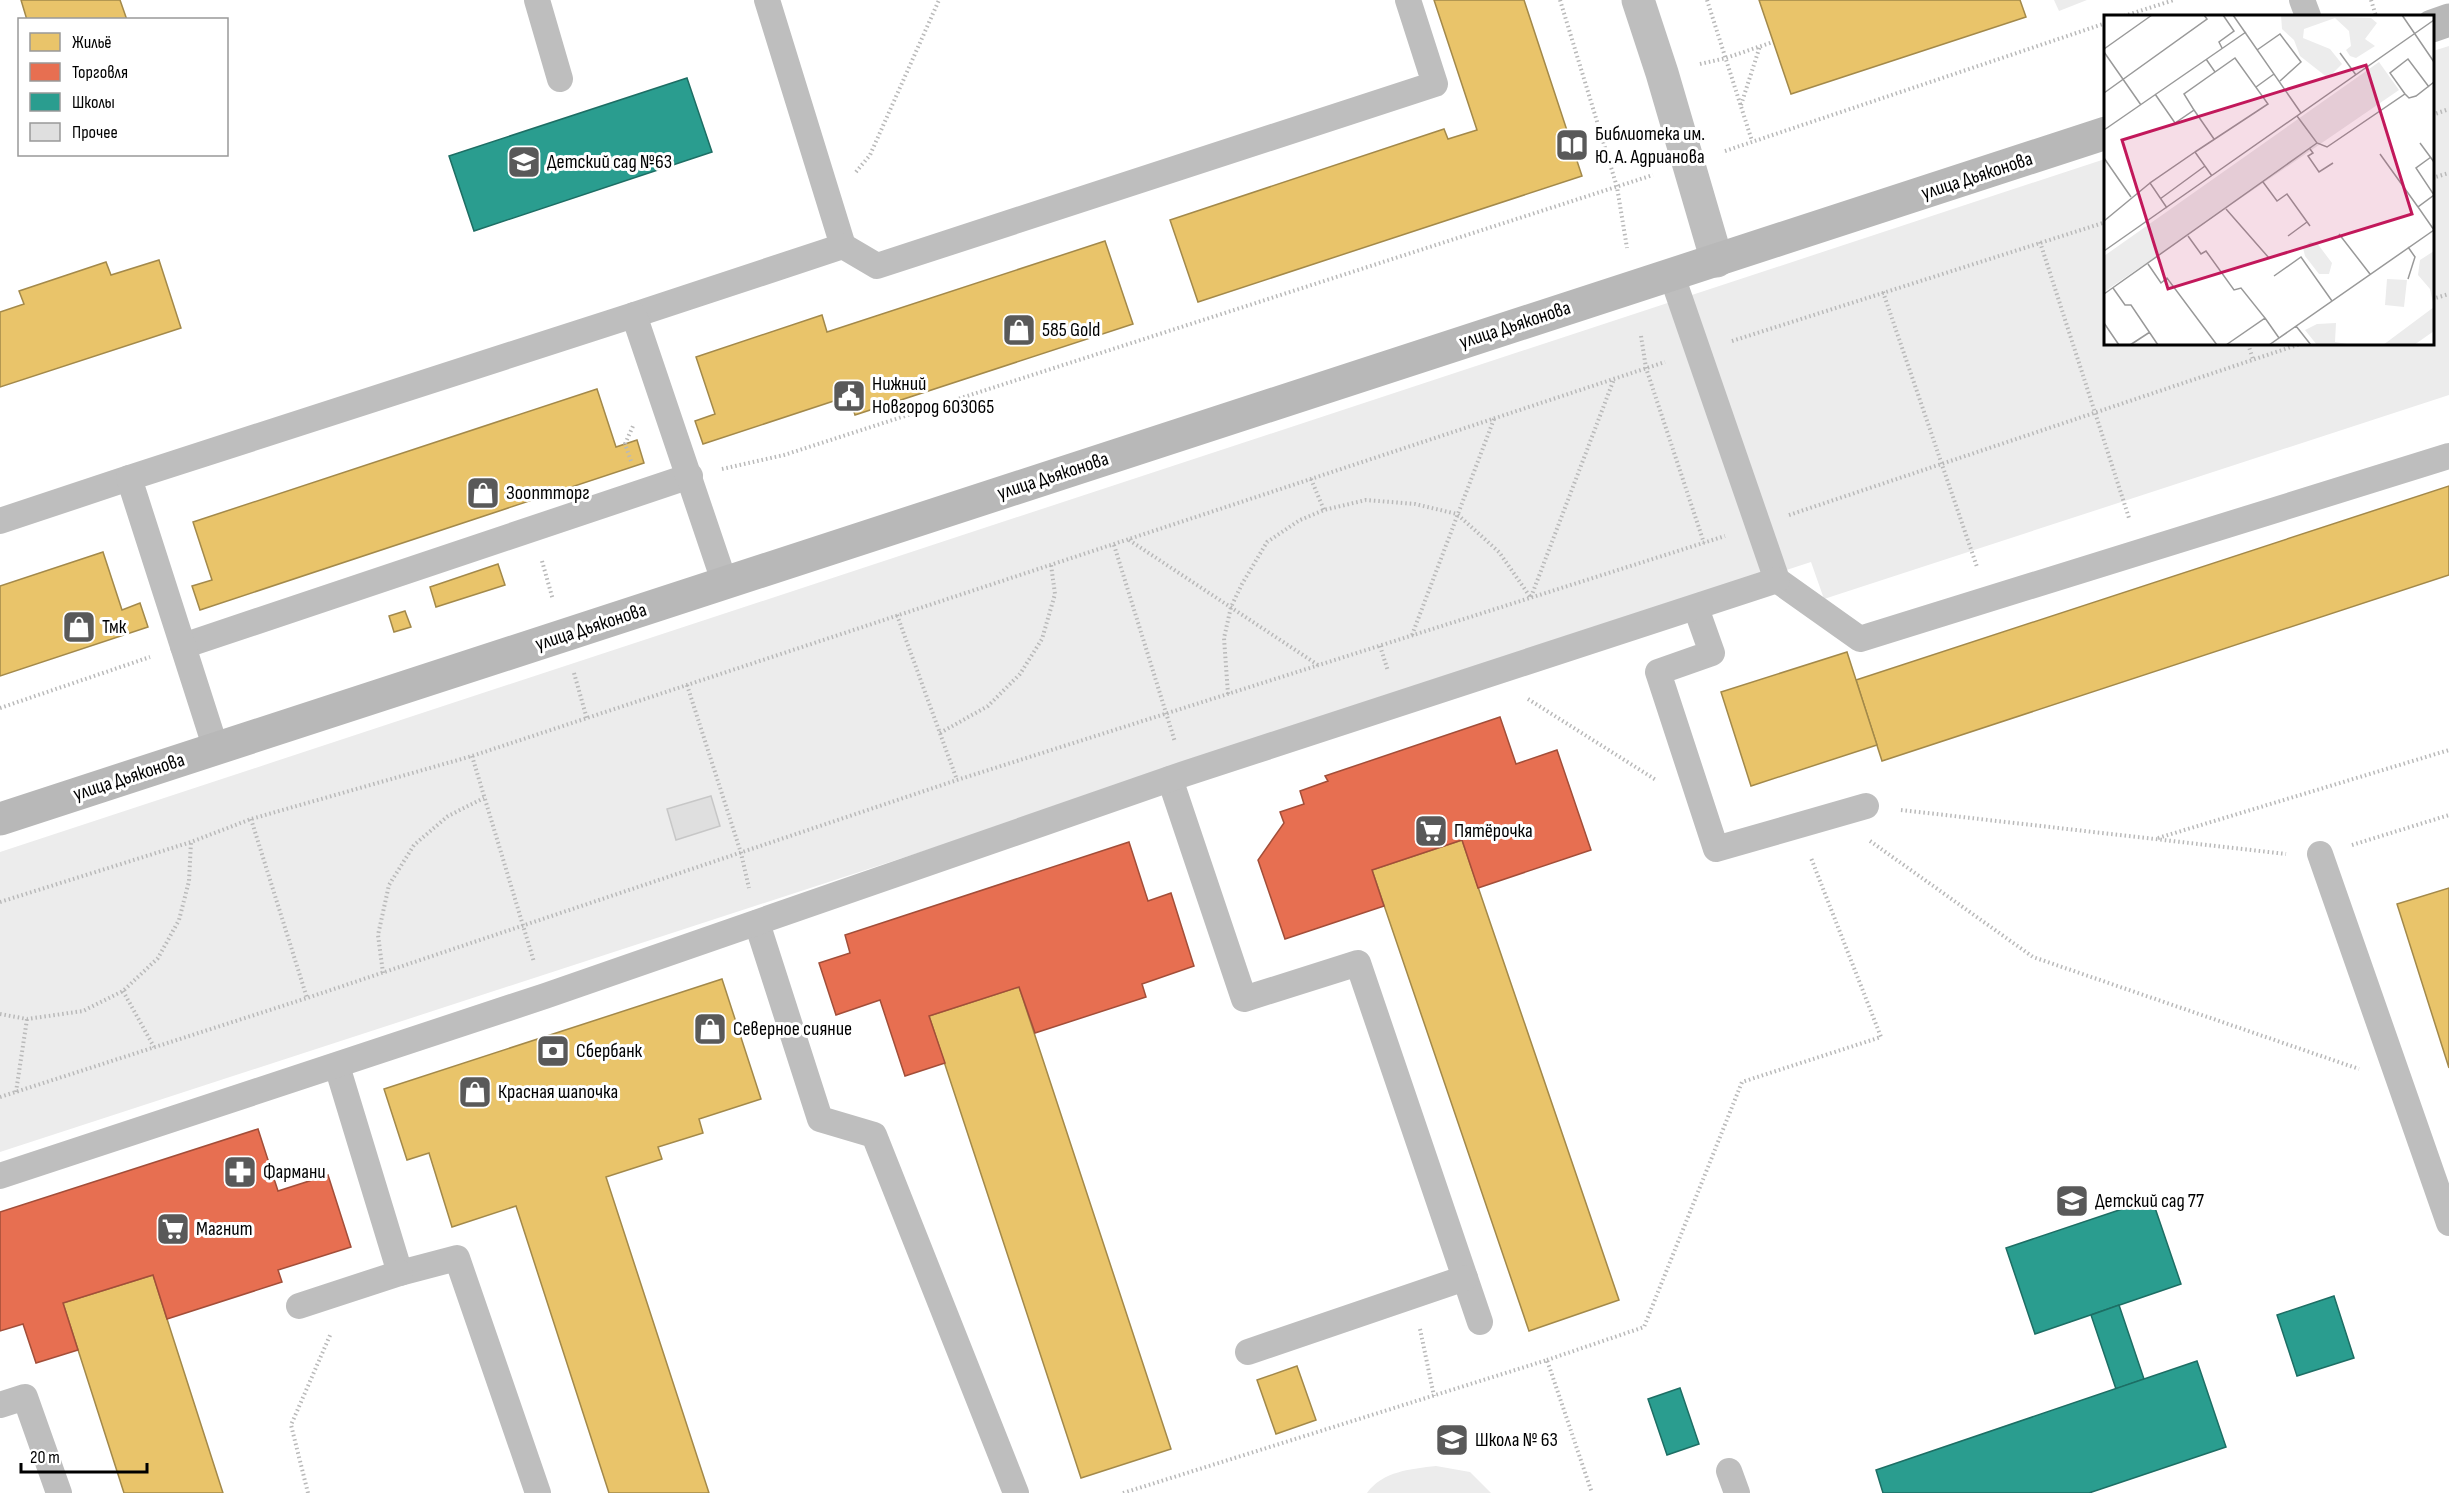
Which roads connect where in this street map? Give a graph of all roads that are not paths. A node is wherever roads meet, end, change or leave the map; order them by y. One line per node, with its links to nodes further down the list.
1 (537, 0): 9 (lane)
2 (767, 0): 11 (lane)
3 (1408, 0): 11 (lane)
4 (1638, 0): 12 (street)
5 (2302, 0): 6 (lane)
6 (2308, 15)
7 (2449, 20): 8 (main road)
8 (2434, 26)
9 (560, 79)
10 (2104, 134): 12 (main road, улица Дьяконова)
11 (843, 246): 14 (lane)
12 (1716, 261): 13 (main road, улица Дьяконова)
13 (1672, 276): 19 (lane); 20 (main road, улица Дьяконова)
14 (634, 315): 16 (lane); 17 (lane)
15 (2449, 456): 19 (lane)
16 (690, 476): 20 (lane); 22 (lane)
17 (129, 478): 18 (lane); 22 (lane)
18 (0, 521)
19 (1777, 580): 21 (lane)
20 (724, 584): 23 (main road, улица Дьяконова)
21 (1696, 608): 24 (lane); 25 (lane)
22 (183, 646): 23 (lane)
23 (216, 749): 26 (main road, улица Дьяконова)
24 (1170, 779): 28 (lane); 33 (lane)
25 (1866, 806)
26 (0, 819)
27 (2320, 854): 31 (lane)
28 (757, 923): 29 (lane); 40 (lane)
29 (337, 1066): 30 (lane); 32 (lane)
30 (0, 1176)
31 (2449, 1223)
32 (400, 1273): 34 (lane); 39 (lane)
33 (1465, 1278): 35 (lane); 36 (lane)
34 (299, 1306)
35 (1480, 1322)
36 (1248, 1352)
37 (0, 1405): 38 (lane)
38 (59, 1493)
39 (538, 1493)
40 (1016, 1493)

